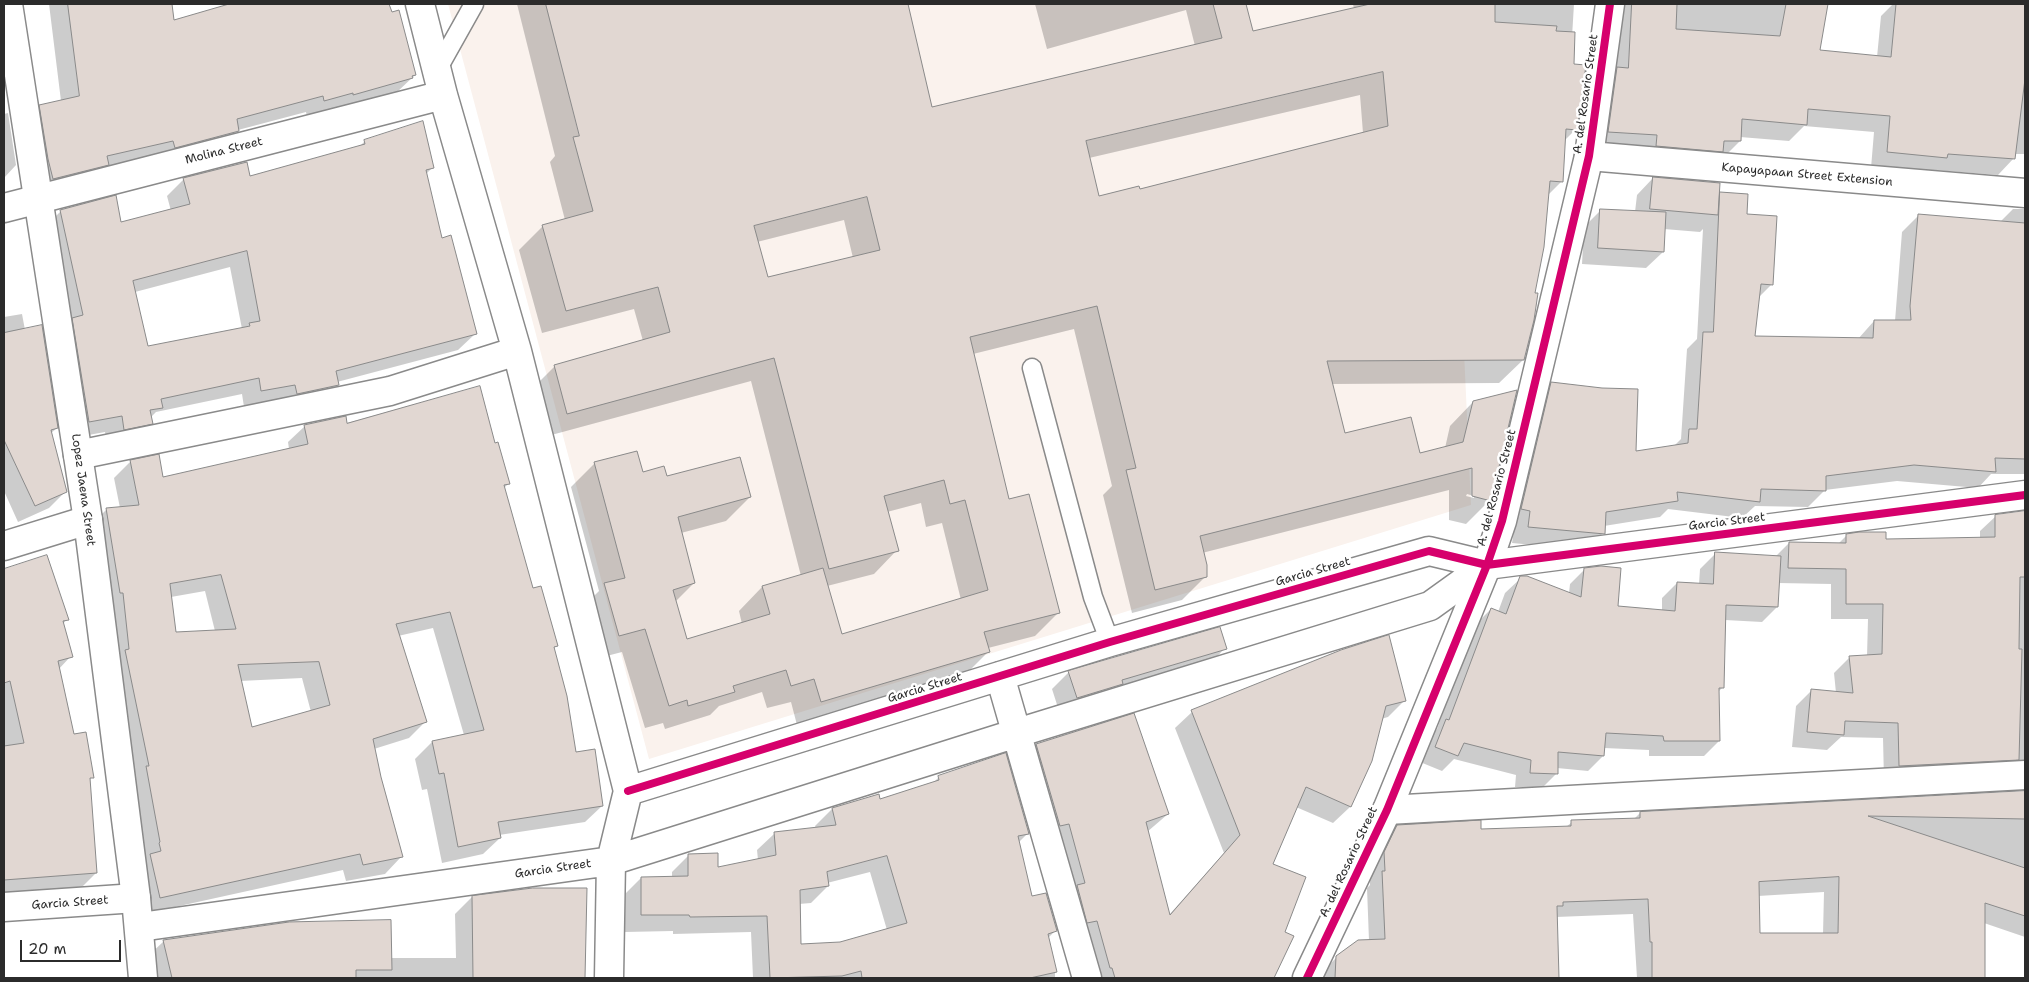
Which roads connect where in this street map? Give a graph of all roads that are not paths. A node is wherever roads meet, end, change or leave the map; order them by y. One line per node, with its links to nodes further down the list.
1 (8, 4): 8 (street, Lopez Jaena Street)
2 (420, 4): 5 (street)
3 (474, 4): 5 (lane)
4 (1610, 4): 6 (street, A. del Rosario Street)
5 (440, 83): 8 (street, Molina Street); 10 (street)
6 (1589, 156): 7 (street, Kapayapaan Street Extension); 16 (street, A. del Rosario Street)
7 (2025, 193)
8 (37, 199): 9 (street, Molina Street); 12 (street, Lopez Jaena Street)
9 (4, 208)
10 (517, 351): 12 (street); 21 (street)
11 (1032, 368): 17 (lane)
12 (78, 455): 14 (street, Lopez Jaena Street)
13 (2025, 495): 16 (street, Garcia Street)
14 (88, 520): 15 (street); 24 (street, Lopez Jaena Street)
15 (4, 546)
16 (1488, 565): 17 (street, Garcia Street); 19 (street, Garcia Street); 22 (street, A. del Rosario Street)
17 (1110, 642): 18 (street, Garcia Street)
18 (1000, 676): 19 (street); 21 (street, Garcia Street)
19 (1017, 733): 23 (street, Garcia Street); 29 (street)
20 (2025, 776): 22 (street)
21 (628, 791): 23 (street)
22 (1387, 810): 30 (street, A. del Rosario Street)
23 (611, 861): 26 (street, Garcia Street); 28 (street)
24 (136, 898): 25 (street, Garcia Street); 26 (street, Lopez Jaena Street)
25 (4, 907)
26 (140, 927): 27 (street, Lopez Jaena Street)
27 (144, 978)
28 (609, 978)
29 (1087, 978)
30 (1307, 978)

